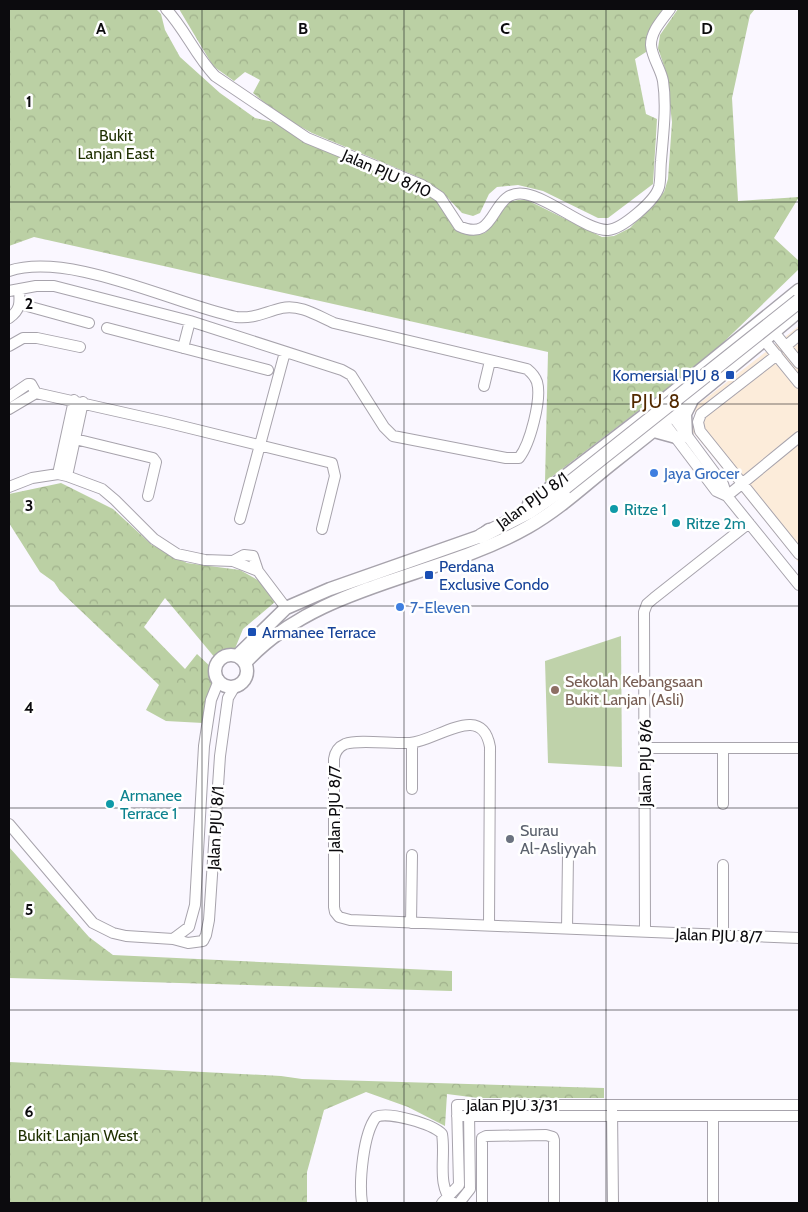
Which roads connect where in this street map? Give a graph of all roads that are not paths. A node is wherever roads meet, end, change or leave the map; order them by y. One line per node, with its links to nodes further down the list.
1 (166, 9): 2 (street, Jalan PJU 8/10)
2 (670, 9)
3 (9, 271): 21 (street)
4 (14, 290): 7 (street); 10 (street)
5 (799, 290): 30 (main road, Jalan PJU 8/1)
6 (799, 301): 46 (highway, bridge)
7 (20, 304): 9 (street); 11 (street)
8 (799, 310): 14 (main road, Jalan PJU 8/1)
9 (9, 318)
10 (190, 321): 18 (street); 19 (street)
11 (89, 323)
12 (107, 328): 18 (street)
13 (799, 335): 16 (street)
14 (769, 336): 16 (street); 20 (street); 28 (main road, Jalan PJU 8/1)
15 (9, 346): 17 (street)
16 (786, 346): 22 (street)
17 (80, 347)
18 (183, 348): 23 (street)
19 (285, 352): 21 (street); 37 (street)
20 (777, 355): 24 (street); 39 (street)
21 (490, 361): 25 (street)
22 (799, 363)
23 (268, 370)
24 (799, 383)
25 (484, 386)
26 (36, 393): 27 (street); 29 (street); 31 (street)
27 (9, 396)
28 (693, 398): 32 (main road, Jalan PJU 8/1); 34 (main road)
29 (79, 401): 36 (street); 37 (street); 38 (street)
30 (658, 404): 32 (street); 46 (main road, Jalan PJU 8/1)
31 (9, 410)
32 (668, 419): 33 (main road, Jalan PJU 8/1); 34 (street)
33 (654, 431): 34 (main road); 48 (main road, Jalan PJU 8/1)
34 (681, 436): 42 (street)
35 (799, 437): 39 (street)
36 (75, 439): 38 (street); 41 (street)
37 (260, 444): 43 (street); 45 (street)
38 (63, 475): 40 (street); 50 (street)
39 (743, 483): 42 (street); 47 (street)
40 (9, 487)
41 (148, 496)
42 (727, 496): 44 (street)
43 (240, 519)
44 (749, 523): 49 (street); 55 (street, Jalan PJU 8/6)
45 (322, 529)
46 (481, 536): 48 (main road, Jalan PJU 8/1)
47 (799, 554)
48 (402, 572): 50 (main road, Jalan PJU 8/1); 51 (main road, Jalan PJU 8/1)
49 (799, 585)
50 (286, 608): 51 (main road, Jalan PJU 8/1)
51 (241, 660): 52 (main road); 53 (main road)
52 (219, 680): 53 (main road); 64 (street, Jalan PJU 8/1)
53 (235, 686): 65 (street, Jalan PJU 8/1)
54 (412, 743): 58 (street); 66 (street, Jalan PJU 8/7); 67 (street, Jalan PJU 8/7)
55 (645, 748): 56 (street); 69 (street, Jalan PJU 8/6)
56 (723, 748): 57 (street); 59 (street)
57 (799, 748)
58 (412, 789)
59 (723, 804)
60 (9, 824): 72 (street, Jalan PJU 8/1)
61 (412, 855): 66 (street)
62 (568, 856): 68 (street)
63 (723, 865): 70 (street)
64 (195, 904): 65 (street); 72 (street, Jalan PJU 8/1)
65 (210, 905): 72 (street, Jalan PJU 8/1)
66 (412, 923): 67 (street, Jalan PJU 8/7)
67 (489, 926): 68 (street, Jalan PJU 8/7)
68 (567, 929): 69 (street, Jalan PJU 8/7)
69 (645, 932): 70 (street, Jalan PJU 8/7)
70 (723, 935): 71 (street, Jalan PJU 8/7)
71 (799, 938)
72 (173, 939)
73 (469, 1105): 75 (street, Jalan PJU 3/31); 76 (street, Jalan PJU 3/31); 77 (street)
74 (799, 1105): 75 (street, Jalan PJU 3/31)
75 (612, 1111): 77 (street, Jalan PJU 3/31); 78 (street, Jalan PJU 3/31); 86 (street)
76 (457, 1116): 77 (street, Jalan PJU 3/31); 81 (street)
77 (469, 1116): 83 (street)
78 (714, 1116): 79 (street, Jalan PJU 3/31); 87 (street)
79 (799, 1116)
80 (482, 1199): 84 (street); 85 (street)
81 (448, 1201): 82 (street)
82 (362, 1203)
83 (459, 1203)
84 (475, 1203)
85 (554, 1203)
86 (613, 1203)
87 (713, 1203)

